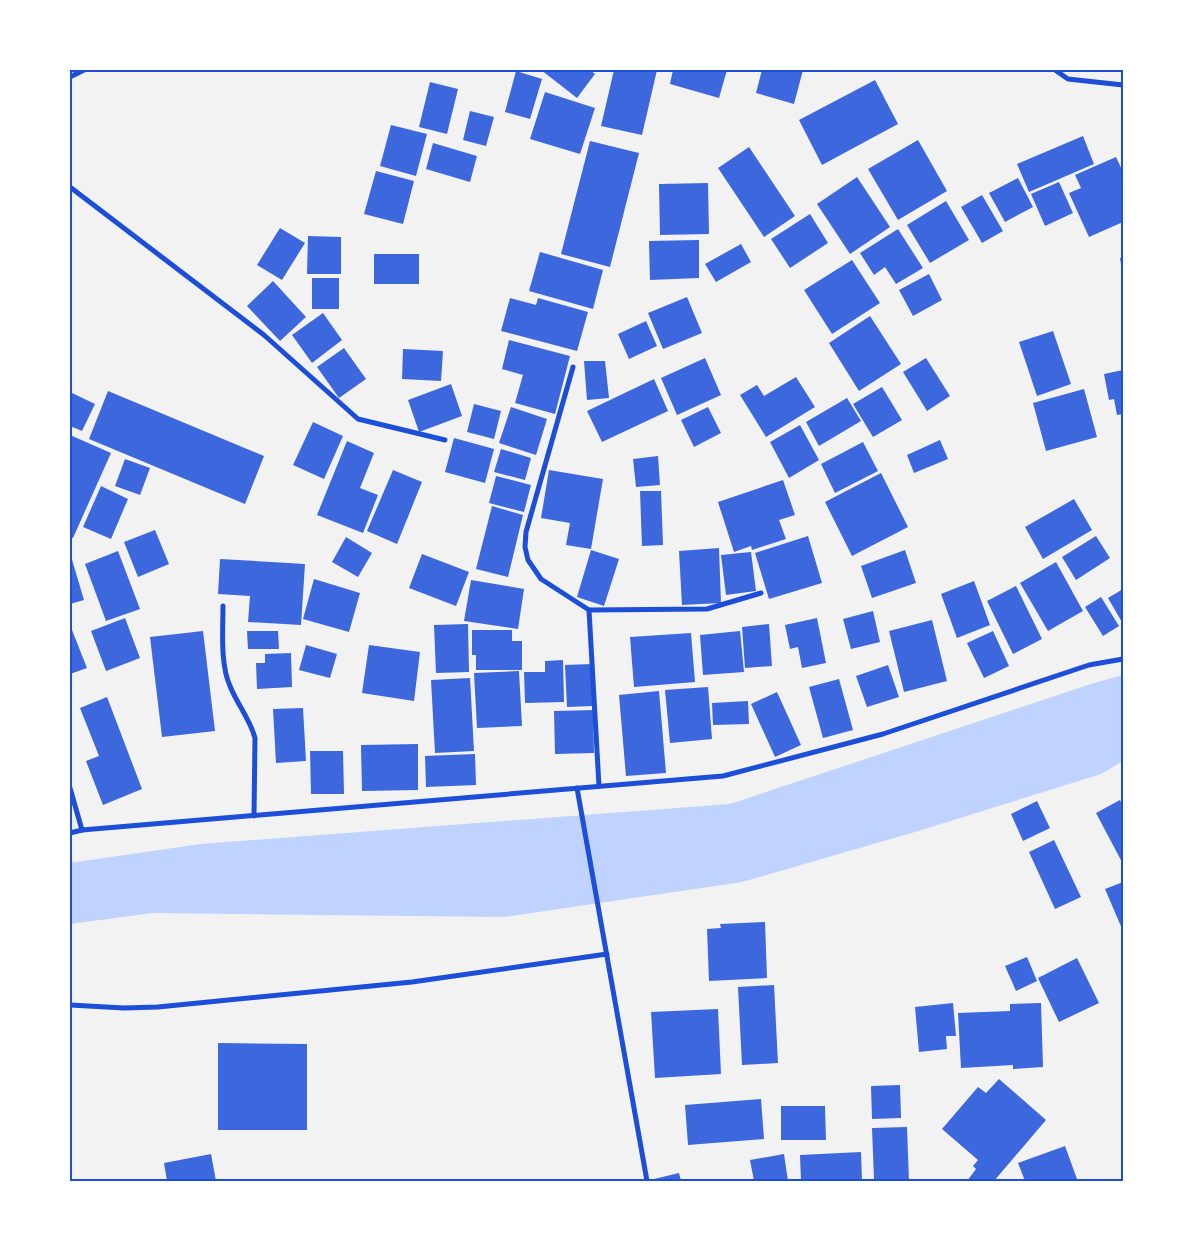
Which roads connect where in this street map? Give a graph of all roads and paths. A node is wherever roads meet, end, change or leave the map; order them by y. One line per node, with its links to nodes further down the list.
1 (84, 70): 3 (street)
2 (1055, 70): 4 (street)
3 (70, 77)
4 (1123, 85)
5 (70, 188): 7 (street)
6 (573, 367): 10 (street)
7 (445, 440)
8 (762, 593): 10 (street)
9 (223, 606): 15 (street)
10 (589, 610): 12 (street)
11 (1123, 659): 12 (street)
12 (599, 786): 14 (street)
13 (70, 788): 16 (street)
14 (577, 788): 15 (street); 18 (street)
15 (254, 816): 16 (street)
16 (82, 830): 17 (street)
17 (70, 833)
18 (607, 954): 19 (street); 20 (street)
19 (70, 1005)
20 (647, 1181)

